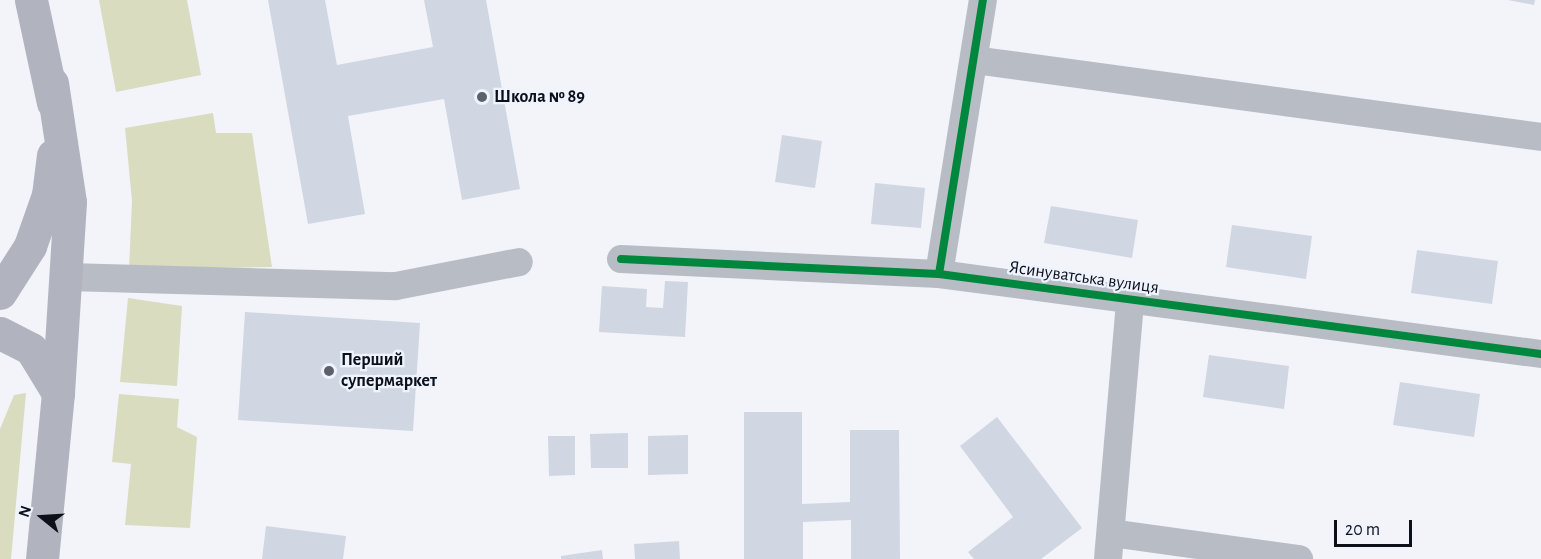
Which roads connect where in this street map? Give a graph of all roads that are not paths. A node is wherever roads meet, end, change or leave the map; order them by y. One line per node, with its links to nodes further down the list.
1 (31, 0): 4 (main road)
2 (983, 0): 3 (street)
3 (974, 60): 5 (street); 8 (street)
4 (52, 83): 9 (main road); 10 (main road)
5 (1541, 137)
6 (621, 259): 8 (street, Ясинуватська вулиця)
7 (519, 262): 9 (street)
8 (939, 274): 11 (street, Ясинуватська вулиця)
9 (68, 277): 14 (main road)
10 (0, 293)
11 (1130, 300): 13 (street, Ясинуватська вулиця); 15 (street)
12 (0, 333): 14 (main road)
13 (1541, 354)
14 (58, 393): 16 (main road)
15 (1110, 546): 17 (street)
16 (42, 559)
17 (1299, 559)

